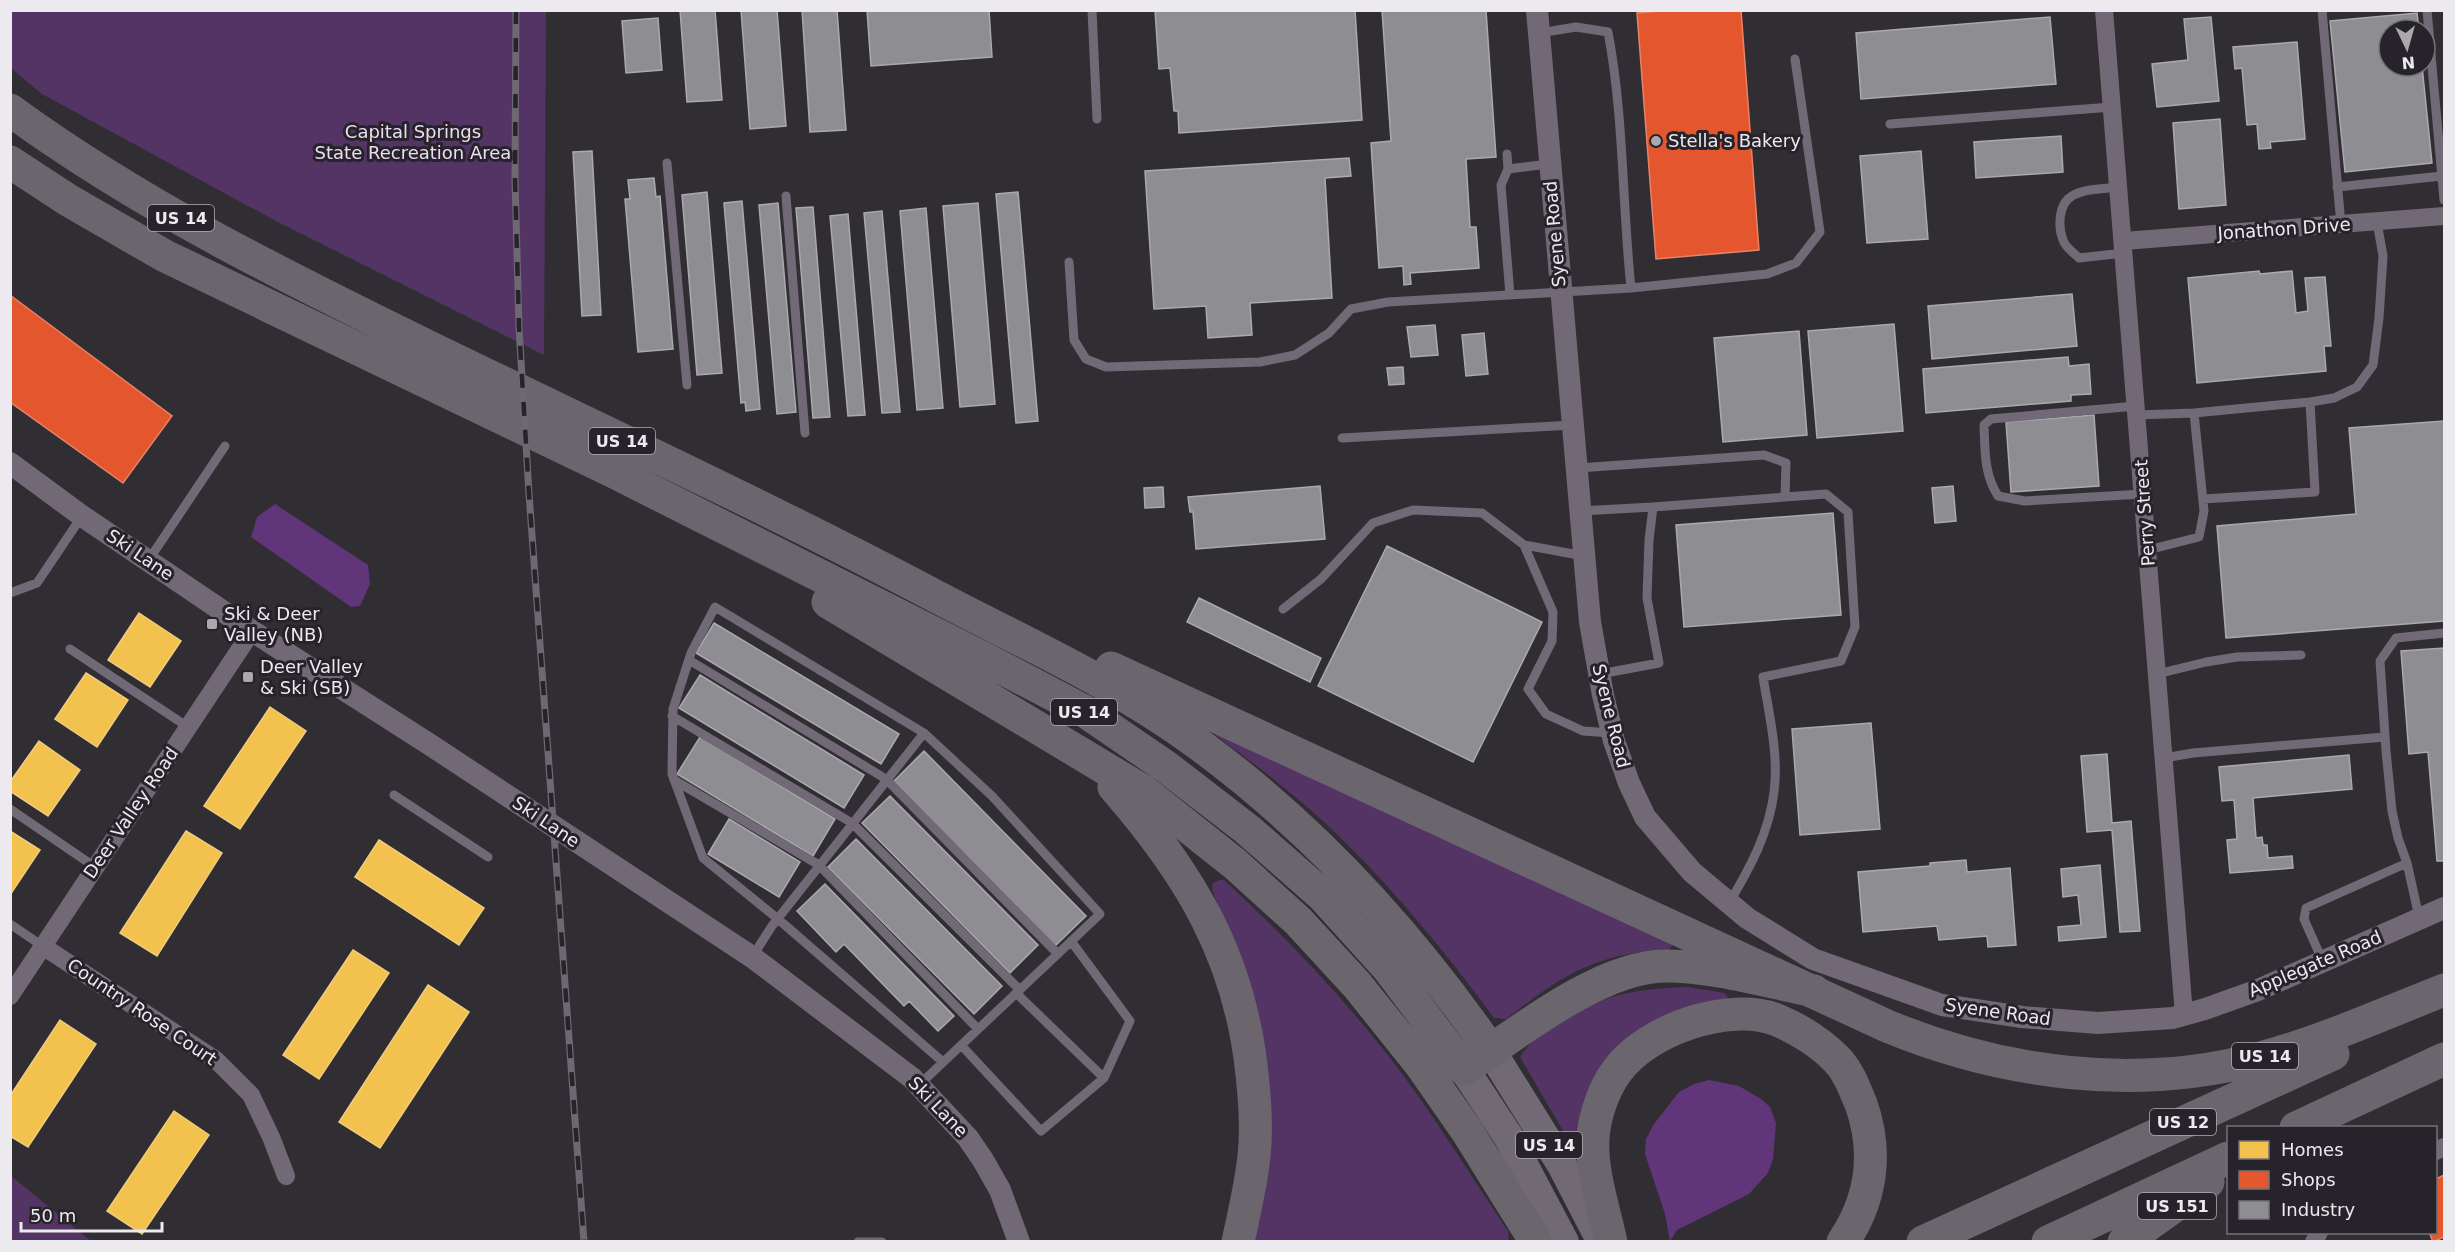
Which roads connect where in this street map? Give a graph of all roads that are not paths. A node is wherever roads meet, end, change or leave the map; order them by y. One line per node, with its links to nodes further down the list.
1 (1092, 10): 9 (lane)
2 (2104, 10): 7 (street, Perry Street)
3 (2322, 10): 18 (lane)
4 (2427, 10): 16 (lane)
5 (1538, 22): 14 (street, Syene Road); 26 (lane)
6 (1795, 59): 26 (lane)
7 (2112, 107): 10 (lane); 17 (street, Perry Street)
8 (10, 111): 50 (highway, US 14)
9 (1097, 119)
10 (1890, 124)
11 (1507, 154): 15 (lane)
12 (10, 162): 39 (highway, US 14)
13 (667, 163): 29 (lane)
14 (1549, 164): 15 (lane); 27 (street, Syene Road)
15 (1508, 169): 28 (lane)
16 (2442, 176): 18 (lane); 20 (lane)
17 (2119, 187): 24 (street, Perry Street); 24 (lane)
18 (2337, 187): 23 (lane)
19 (786, 196): 34 (lane)
20 (2445, 200)
21 (2445, 216): 22 (street, Jonathon Drive)
22 (2377, 222): 23 (street, Jonathon Drive); 30 (lane)
23 (2341, 225): 24 (street, Jonathon Drive)
24 (2124, 247): 31 (street, Perry Street)
25 (1069, 262): 28 (lane)
26 (1631, 288): 27 (lane)
27 (1560, 292): 28 (lane); 33 (street, Syene Road)
28 (1510, 295)
29 (687, 385)
30 (2310, 402): 32 (lane); 42 (lane)
31 (2137, 411): 32 (lane); 40 (street, Perry Street); 40 (lane)
32 (2194, 413): 42 (lane)
33 (1572, 425): 35 (lane); 38 (street, Syene Road)
34 (805, 433)
35 (1342, 438)
36 (225, 446): 49 (lane)
37 (10, 463): 45 (street, Ski Lane)
38 (1576, 468): 41 (lane); 44 (street, Syene Road)
39 (616, 473): 65 (highway, US 14); 97 (highway, US 14)
40 (2143, 494): 47 (street, Perry Street)
41 (1785, 497): 43 (lane); 76 (lane)
42 (2203, 499): 47 (lane)
43 (1653, 507): 44 (lane); 58 (lane)
44 (1580, 511): 48 (street, Syene Road)
45 (82, 516): 49 (street, Ski Lane); 51 (lane)
46 (1524, 545): 48 (lane); 52 (lane); 63 (lane)
47 (2148, 550): 59 (street, Perry Street)
48 (1584, 556): 58 (street, Syene Road)
49 (148, 561): 53 (street, Ski Lane)
50 (885, 569): 87 (highway); 94 (highway, US 14)
51 (10, 593)
52 (1283, 609)
53 (252, 631): 61 (street, Deer Valley Road); 84 (street, Ski Lane)
54 (2445, 633): 64 (lane)
55 (70, 649): 61 (lane)
56 (2301, 655): 59 (lane)
57 (689, 660): 60 (lane); 62 (lane); 68 (lane)
58 (1599, 674): 63 (street, Syene Road)
59 (2157, 674): 66 (street, Perry Street)
60 (672, 716): 67 (lane); 71 (lane)
61 (188, 727): 75 (street, Deer Valley Road)
62 (924, 733): 68 (lane); 81 (lane)
63 (1612, 733): 76 (street, Syene Road)
64 (2385, 737): 66 (lane); 73 (lane)
65 (1085, 754): 107 (highway); 108 (highway, US 14)
66 (2164, 758): 91 (street, Perry Street)
67 (674, 779): 74 (lane); 78 (lane)
68 (886, 779): 71 (lane); 83 (lane)
69 (394, 795): 72 (lane)
70 (10, 809): 75 (lane)
71 (852, 823): 74 (lane); 88 (lane)
72 (488, 857)
73 (2407, 863): 79 (lane); 85 (lane)
74 (819, 865): 78 (lane); 92 (lane)
75 (95, 867): 82 (street, Deer Valley Road)
76 (1729, 903): 91 (street, Syene Road)
77 (2445, 908): 79 (street, Applegate Road)
78 (778, 919): 84 (lane); 96 (lane)
79 (2419, 919): 85 (street, Applegate Road)
80 (10, 924): 82 (lane)
81 (1071, 941): 83 (lane); 98 (lane)
82 (44, 947): 89 (street, Deer Valley Road); 103 (street, Country Rose Court)
83 (1058, 954): 88 (lane)
84 (752, 957): 99 (street, Ski Lane)
85 (2323, 962): 91 (street, Applegate Road)
86 (2445, 990): 87 (highway, US 14)
87 (1814, 991): 94 (highway)
88 (1018, 992): 92 (lane); 98 (lane)
89 (10, 996)
90 (2445, 1004): 113 (highway, US 12)
91 (2184, 1015)
92 (978, 1029): 93 (lane)
93 (961, 1045): 96 (lane); 98 (lane)
94 (1491, 1051): 97 (highway); 110 (main road, US 14)
95 (2445, 1059): 100 (highway)
96 (943, 1062): 99 (lane)
97 (1464, 1069): 109 (main road)
98 (1104, 1078)
99 (919, 1085): 106 (street, Ski Lane)
100 (2300, 1126)
101 (2227, 1159): 114 (highway, US 12)
102 (2227, 1169): 115 (highway, US 151)
103 (286, 1176)
104 (858, 1242): 105 (lane)
105 (882, 1242)
106 (1019, 1242)
107 (1238, 1242)
108 (1536, 1242)
109 (1564, 1242)
110 (1602, 1242)
111 (1611, 1242): 112 (highway)
112 (1844, 1242)
113 (1923, 1242)
114 (2048, 1242)
115 (2124, 1242)

